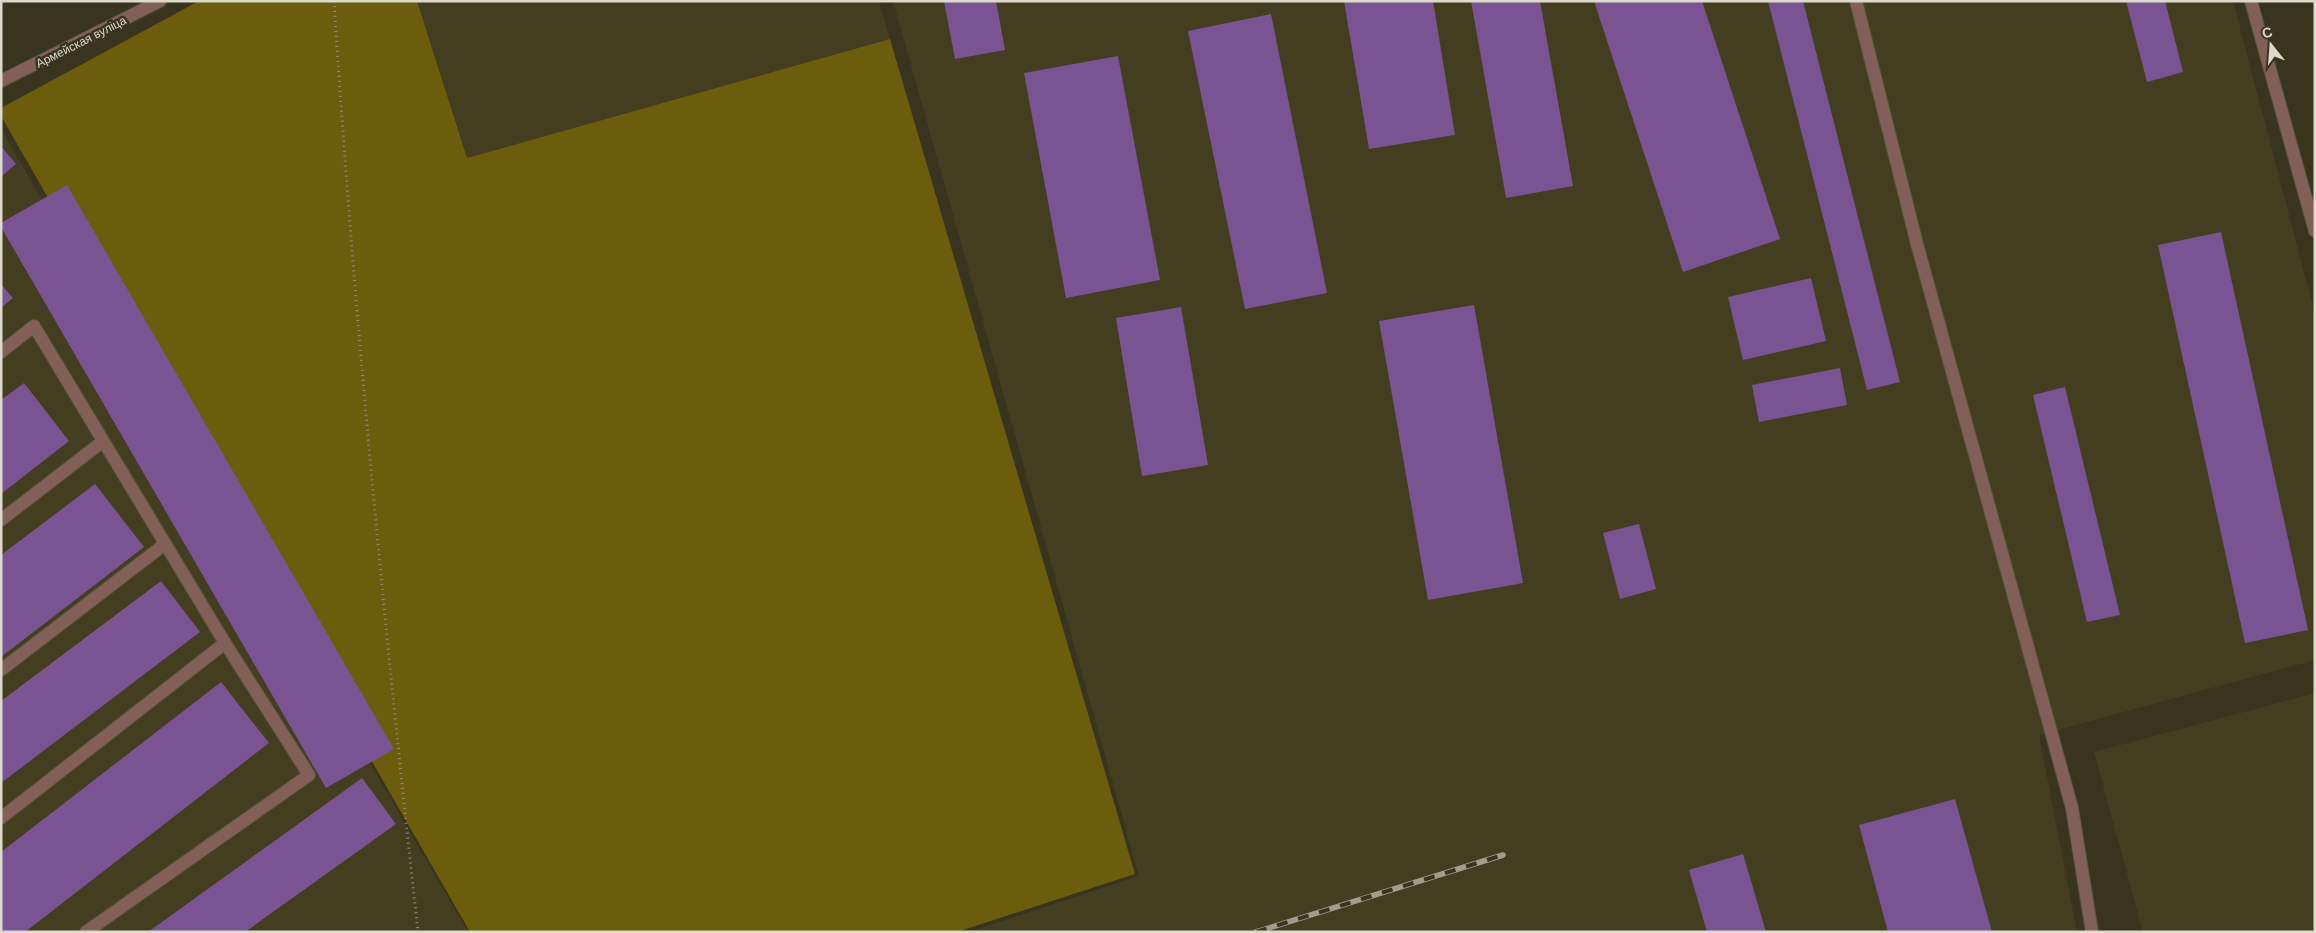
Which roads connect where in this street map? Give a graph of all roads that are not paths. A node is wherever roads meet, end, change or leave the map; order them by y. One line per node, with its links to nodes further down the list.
1 (160, 1): 4 (street, Армейская вуліца)
2 (1856, 1): 14 (street)
3 (2251, 1): 5 (street)
4 (1, 81)
5 (2315, 231)
6 (1, 352): 7 (street)
7 (102, 442): 8 (street); 9 (street)
8 (1, 520)
9 (166, 544): 10 (street); 11 (street)
10 (225, 643): 12 (street); 13 (street)
11 (1, 670)
12 (1, 818)
13 (86, 932)
14 (2092, 932)

